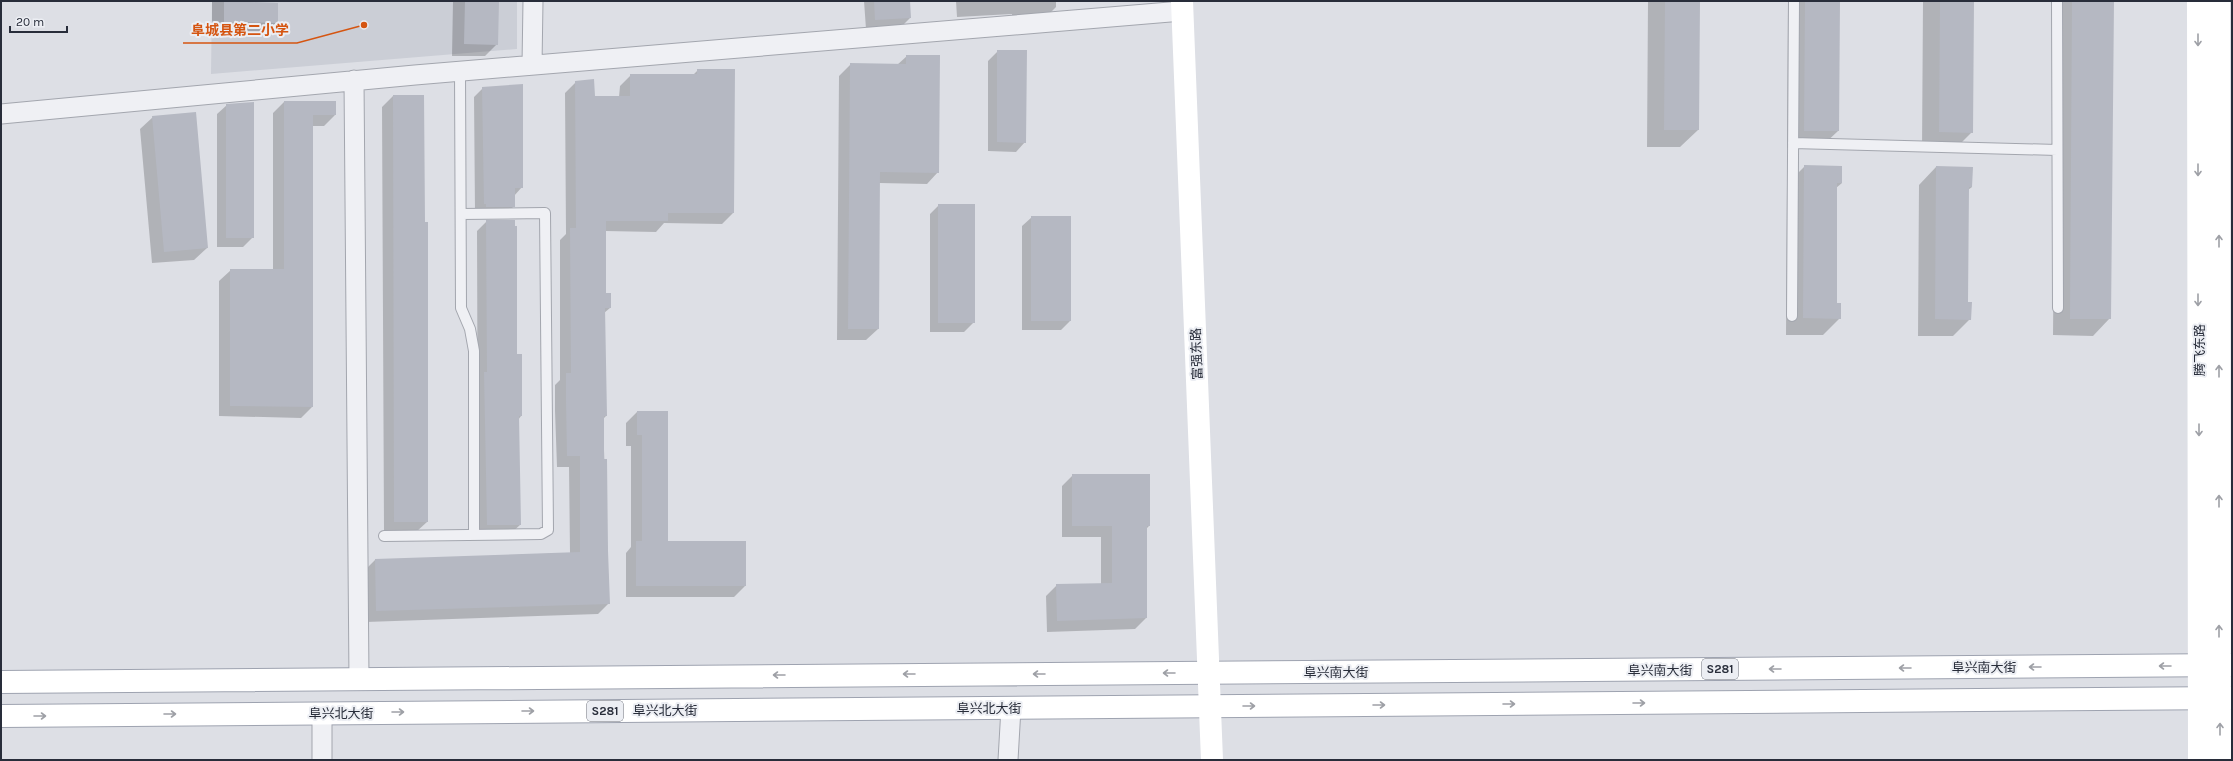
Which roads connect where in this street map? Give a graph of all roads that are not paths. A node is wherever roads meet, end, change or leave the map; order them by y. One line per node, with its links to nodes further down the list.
1 (533, 1): 7 (street)
2 (1794, 1): 11 (lane)
3 (2057, 1): 12 (lane)
4 (2198, 1): 18 (main road, 腾飞东路, one-way to 18)
5 (2219, 1): 18 (main road, 腾飞东路, one-way to 5)
6 (1182, 6): 7 (street); 19 (main road, 富强东路)
7 (532, 65): 8 (street)
8 (460, 71): 9 (street); 13 (lane)
9 (354, 80): 10 (street); 20 (street)
10 (1, 114)
11 (1793, 143): 12 (lane); 15 (lane)
12 (2057, 150): 14 (lane)
13 (461, 214): 16 (lane); 16 (lane)
14 (2058, 308)
15 (1792, 316)
16 (474, 535): 17 (lane)
17 (384, 536)
18 (2217, 666): 19 (main road, 阜兴南大街 / S281, one-way to 19); 22 (main road, 腾飞东路)
19 (1208, 672): 20 (main road, S281, one-way to 20); 23 (main road, 富强东路)
20 (360, 678): 21 (main road, S281)
21 (1, 682)
22 (2217, 698): 23 (main road, S281, one-way to 22); 27 (main road); 31 (main road, one-way to 22)
23 (1210, 706): 24 (main road, 阜兴北大街 / S281); 30 (main road, 富强东路)
24 (1011, 708): 25 (main road, 阜兴北大街 / S281, one-way to 24); 29 (street)
25 (322, 713): 26 (main road, 阜兴北大街 / S281, one-way to 25); 28 (street)
26 (1, 716)
27 (2195, 756)
28 (322, 760)
29 (1008, 760)
30 (1212, 760)
31 (2220, 760)

